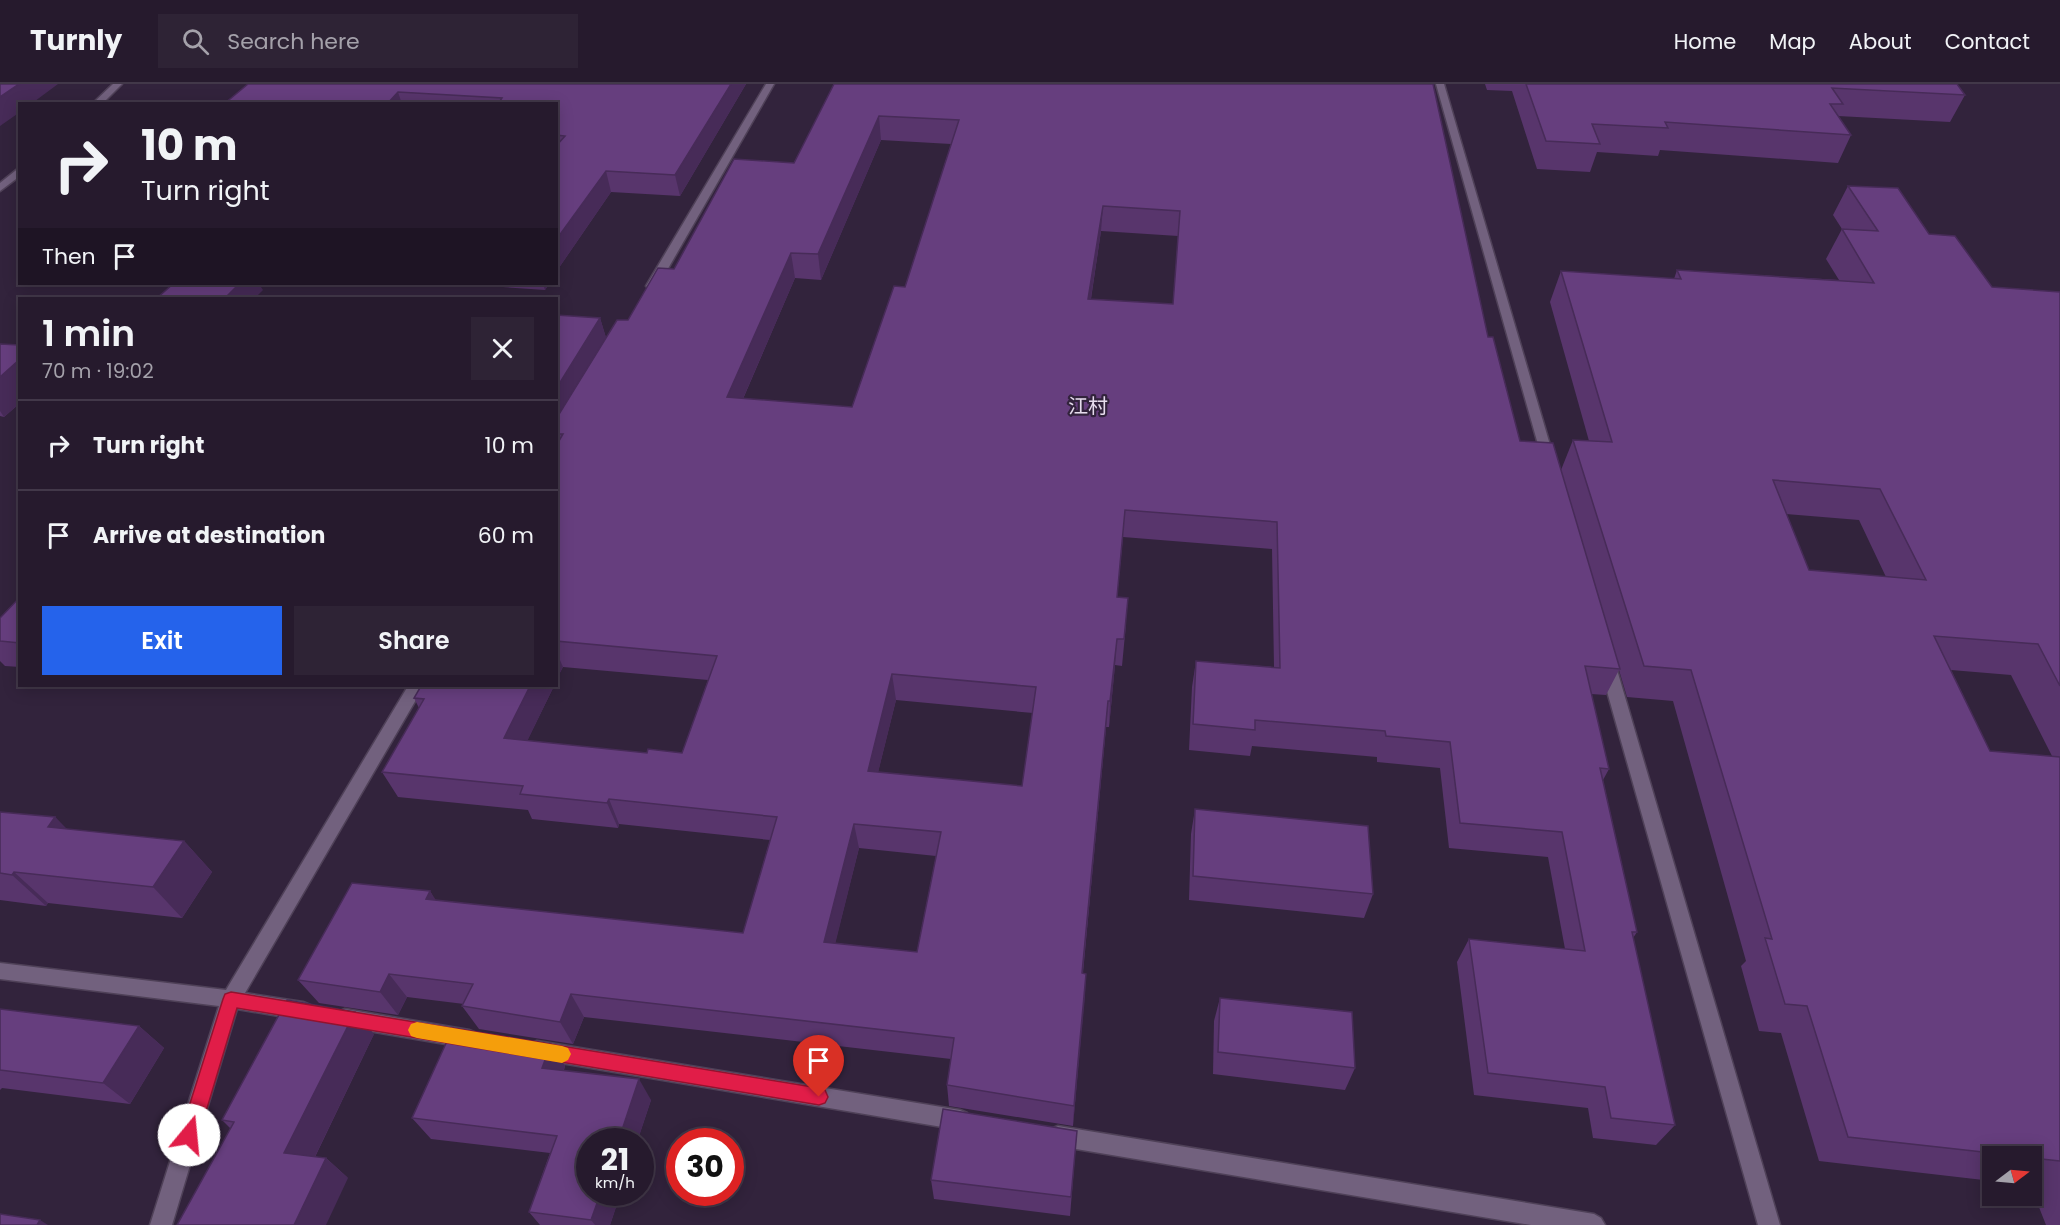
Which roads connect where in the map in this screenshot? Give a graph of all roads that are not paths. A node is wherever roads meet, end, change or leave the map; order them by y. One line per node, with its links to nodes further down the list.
1 (118, 84): 4 (street)
2 (770, 84): 7 (street)
3 (1440, 84): 8 (street)
4 (98, 102)
5 (18, 172): 6 (street)
6 (0, 188)
7 (646, 296)
8 (1553, 476)
9 (1603, 649): 19 (street)
10 (415, 687): 12 (street)
11 (0, 971): 12 (street)
12 (231, 999): 13 (street); 17 (street)
13 (490, 1042)
14 (513, 1046): 15 (street)
15 (983, 1124)
16 (1042, 1134): 18 (street)
17 (161, 1225)
18 (1594, 1225)
19 (1769, 1225)

